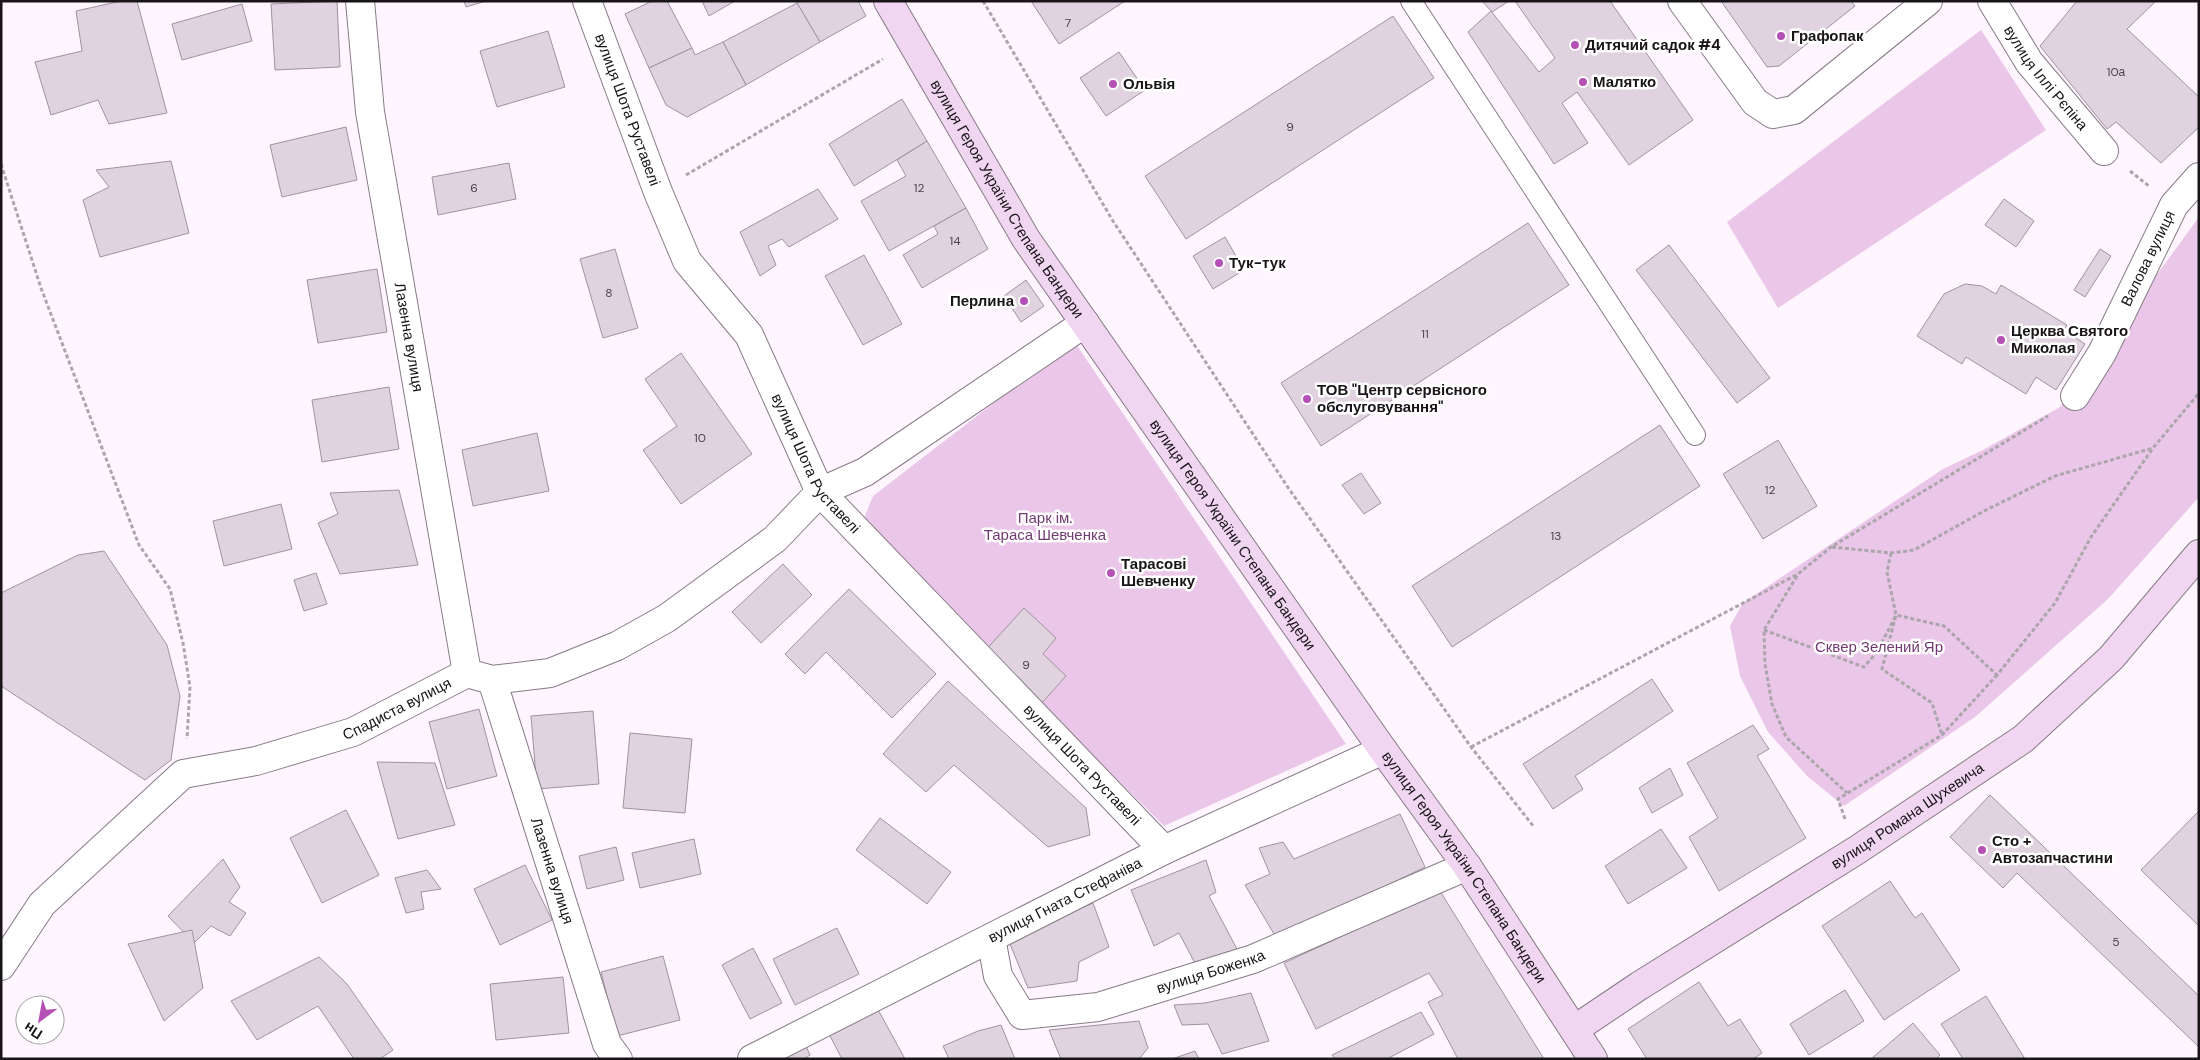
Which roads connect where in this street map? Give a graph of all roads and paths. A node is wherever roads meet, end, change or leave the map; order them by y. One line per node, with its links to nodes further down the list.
1 (360, 1): 27 (street, Лазенна вулиця)
2 (587, 1): 13 (street, вулиця Шота Руставелі)
3 (888, 1): 9 (main road, вулиця Героя України Степана Бандери)
4 (983, 1): 30 (path)
5 (1411, 1): 18 (lane)
6 (1682, 1): 7 (street)
7 (1928, 1)
8 (1992, 1): 10 (street, вулиця Іллі Рєпіна)
9 (912, 42): 13 (path); 15 (main road, вулиця Героя України Степана Бандери)
10 (2104, 151): 14 (path)
11 (1, 164): 32 (path)
12 (2199, 177): 14 (street, Валова вулиця)
13 (658, 192): 20 (street, вулиця Шота Руставелі)
14 (2174, 205): 17 (street, Валова вулиця)
15 (1085, 323): 20 (street); 31 (main road, вулиця Героя України Степана Бандери)
16 (2199, 392): 19 (path)
17 (2075, 396): 21 (path)
18 (1695, 435)
19 (2153, 448): 22 (path); 28 (path)
20 (820, 492): 27 (street, Спадиста вулиця); 35 (street, вулиця Шота Руставелі)
21 (1832, 547): 22 (path); 24 (path)
22 (1891, 553): 25 (path)
23 (2198, 558): 36 (main road, вулиця Романа Шухевича)
24 (1798, 574): 26 (path); 30 (path)
25 (1896, 614): 26 (path); 28 (path); 29 (path)
26 (1764, 630): 33 (path)
27 (480, 676): 32 (street, Спадиста вулиця); 41 (street, Лазенна вулиця)
28 (1997, 676): 29 (path)
29 (1942, 735): 33 (path)
30 (1471, 748): 34 (path)
31 (1383, 750): 35 (street, вулиця Гната Стефаніва); 37 (main road, вулиця Героя України Степана Бандери)
32 (183, 774): 39 (street)
33 (1847, 793): 36 (path)
34 (1534, 826)
35 (1164, 850): 38 (street, вулиця Гната Стефаніва)
36 (1857, 850): 40 (main road, вулиця Романа Шухевича)
37 (1467, 866): 38 (street, вулиця Боженка); 40 (main road, вулиця Героя України Степана Бандери)
38 (991, 938): 42 (street, вулиця Гната Стефаніва)
39 (1, 966)
40 (1575, 1029): 43 (main road, вулиця Героя України Степана Бандери)
41 (618, 1059)
42 (752, 1059)
43 (1593, 1059)

